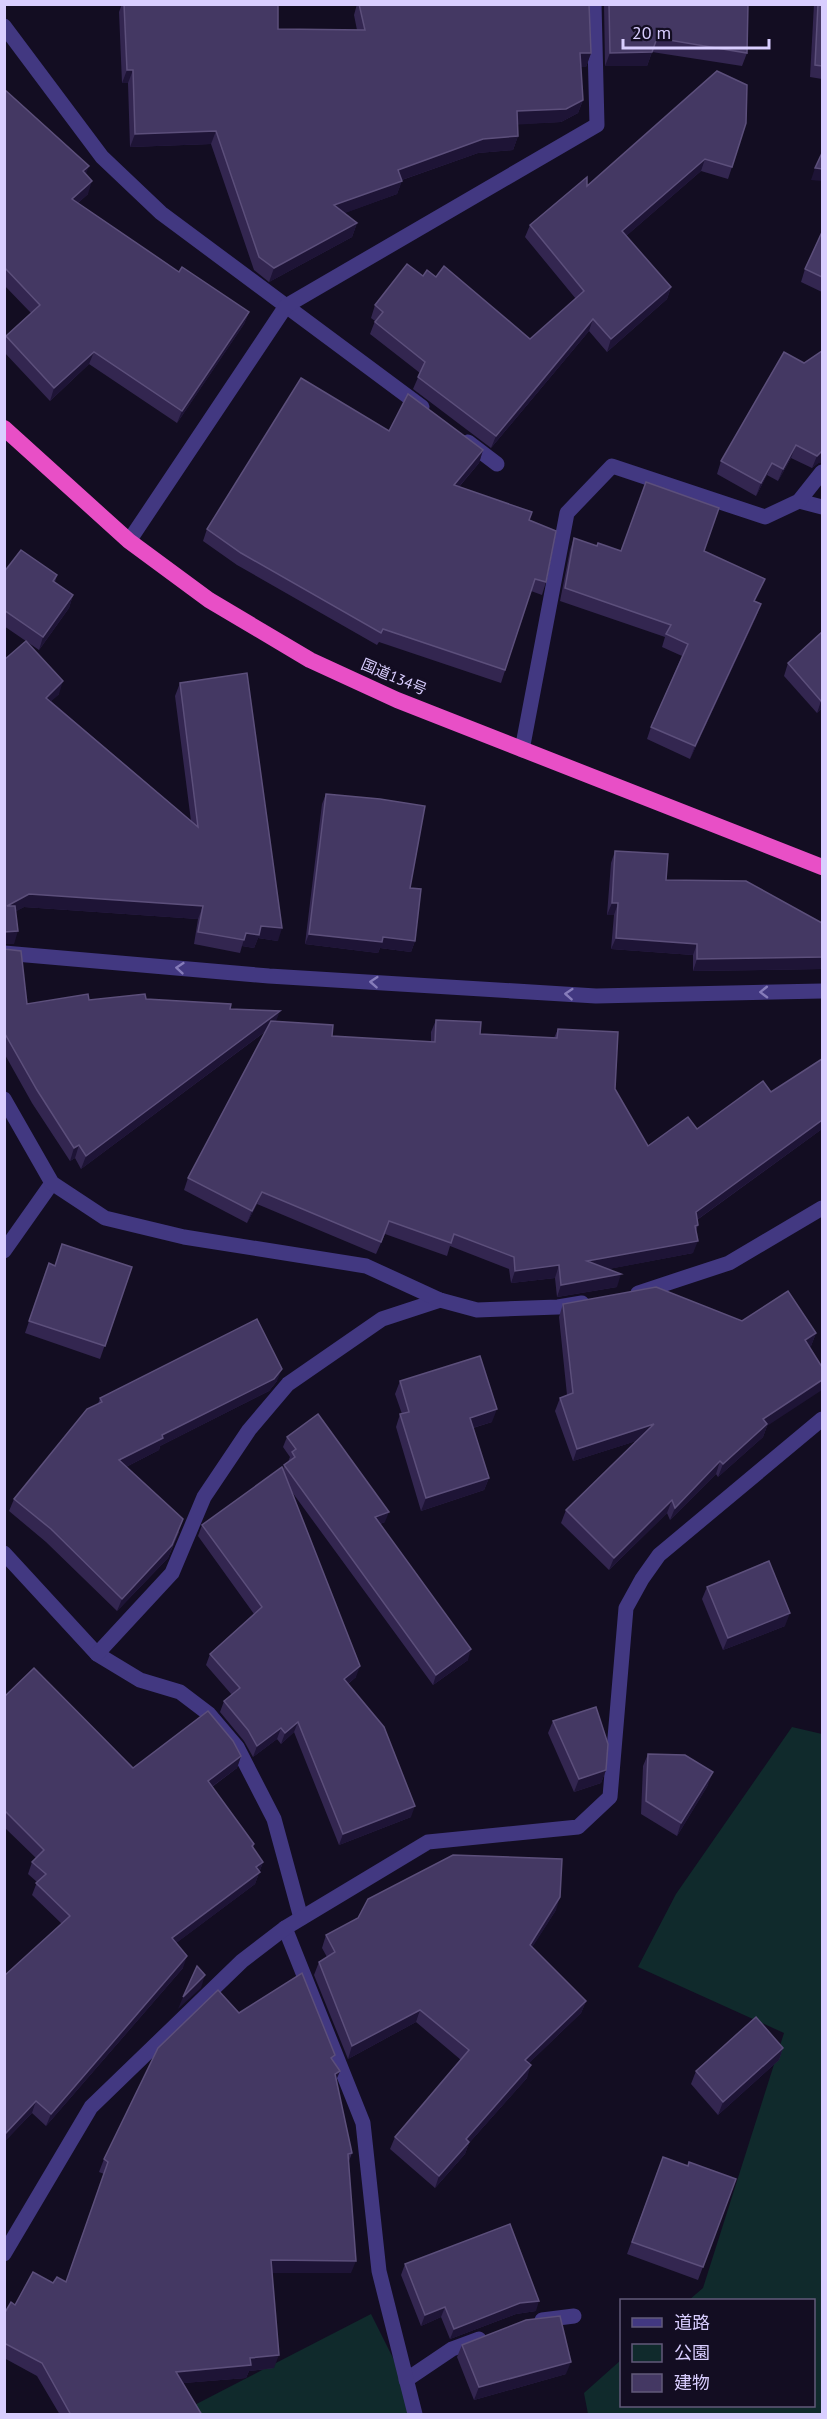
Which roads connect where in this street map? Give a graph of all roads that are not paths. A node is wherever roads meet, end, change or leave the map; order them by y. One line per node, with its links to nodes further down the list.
1 (594, 4): 3 (street)
2 (4, 26): 3 (street)
3 (286, 306): 4 (street); 11 (street)
4 (433, 415)
5 (4, 428): 11 (highway, 国道134号)
6 (460, 436): 7 (street)
7 (497, 464)
8 (822, 472): 9 (street)
9 (799, 501): 10 (street); 12 (street)
10 (822, 507)
11 (129, 541): 12 (highway, 国道134号)
12 (522, 750): 13 (highway, 国道134号)
13 (822, 867)
14 (4, 953): 15 (street, one-way to 14)
15 (822, 991)
16 (4, 1099): 17 (street)
17 (52, 1183): 19 (street); 21 (street)
18 (822, 1208): 20 (street)
19 (4, 1251)
20 (625, 1295)
21 (440, 1300): 22 (street); 25 (street)
22 (591, 1301)
23 (822, 1419): 26 (street)
24 (4, 1553): 25 (street)
25 (97, 1653): 26 (street)
26 (302, 1918): 27 (street)
27 (285, 1929): 28 (street); 33 (street)
28 (12, 2234): 29 (street)
29 (4, 2254)
30 (574, 2316): 31 (street)
31 (530, 2322)
32 (497, 2331): 33 (street)
33 (406, 2380): 34 (street)
34 (415, 2415)

